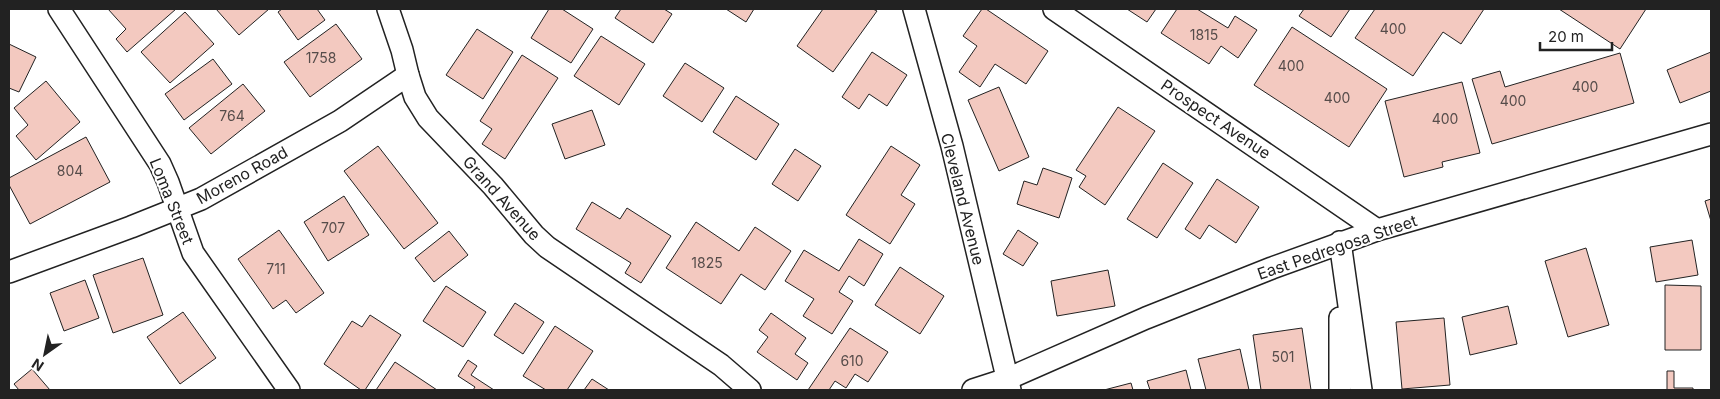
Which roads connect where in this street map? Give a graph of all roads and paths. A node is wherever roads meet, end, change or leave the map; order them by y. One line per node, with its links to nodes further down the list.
1 (59, 9): 7 (street, Loma Street)
2 (388, 9): 5 (street, Grand Avenue)
3 (914, 9): 11 (street, Cleveland Avenue)
4 (1054, 9): 8 (street, Prospect Avenue)
5 (408, 75): 7 (street, Moreno Road); 13 (street, Grand Avenue)
6 (1711, 134): 8 (street, East Pedregosa Street)
7 (177, 209): 10 (street, Moreno Road); 12 (street, Loma Street)
8 (1377, 230): 9 (street, East Pedregosa Street)
9 (1340, 242): 11 (street, East Pedregosa Street); 15 (street); 16 (street)
10 (9, 272)
11 (1009, 385): 14 (street, East Pedregosa Street)
12 (289, 390)
13 (750, 390)
14 (973, 390)
15 (1340, 390)
16 (1361, 390)

